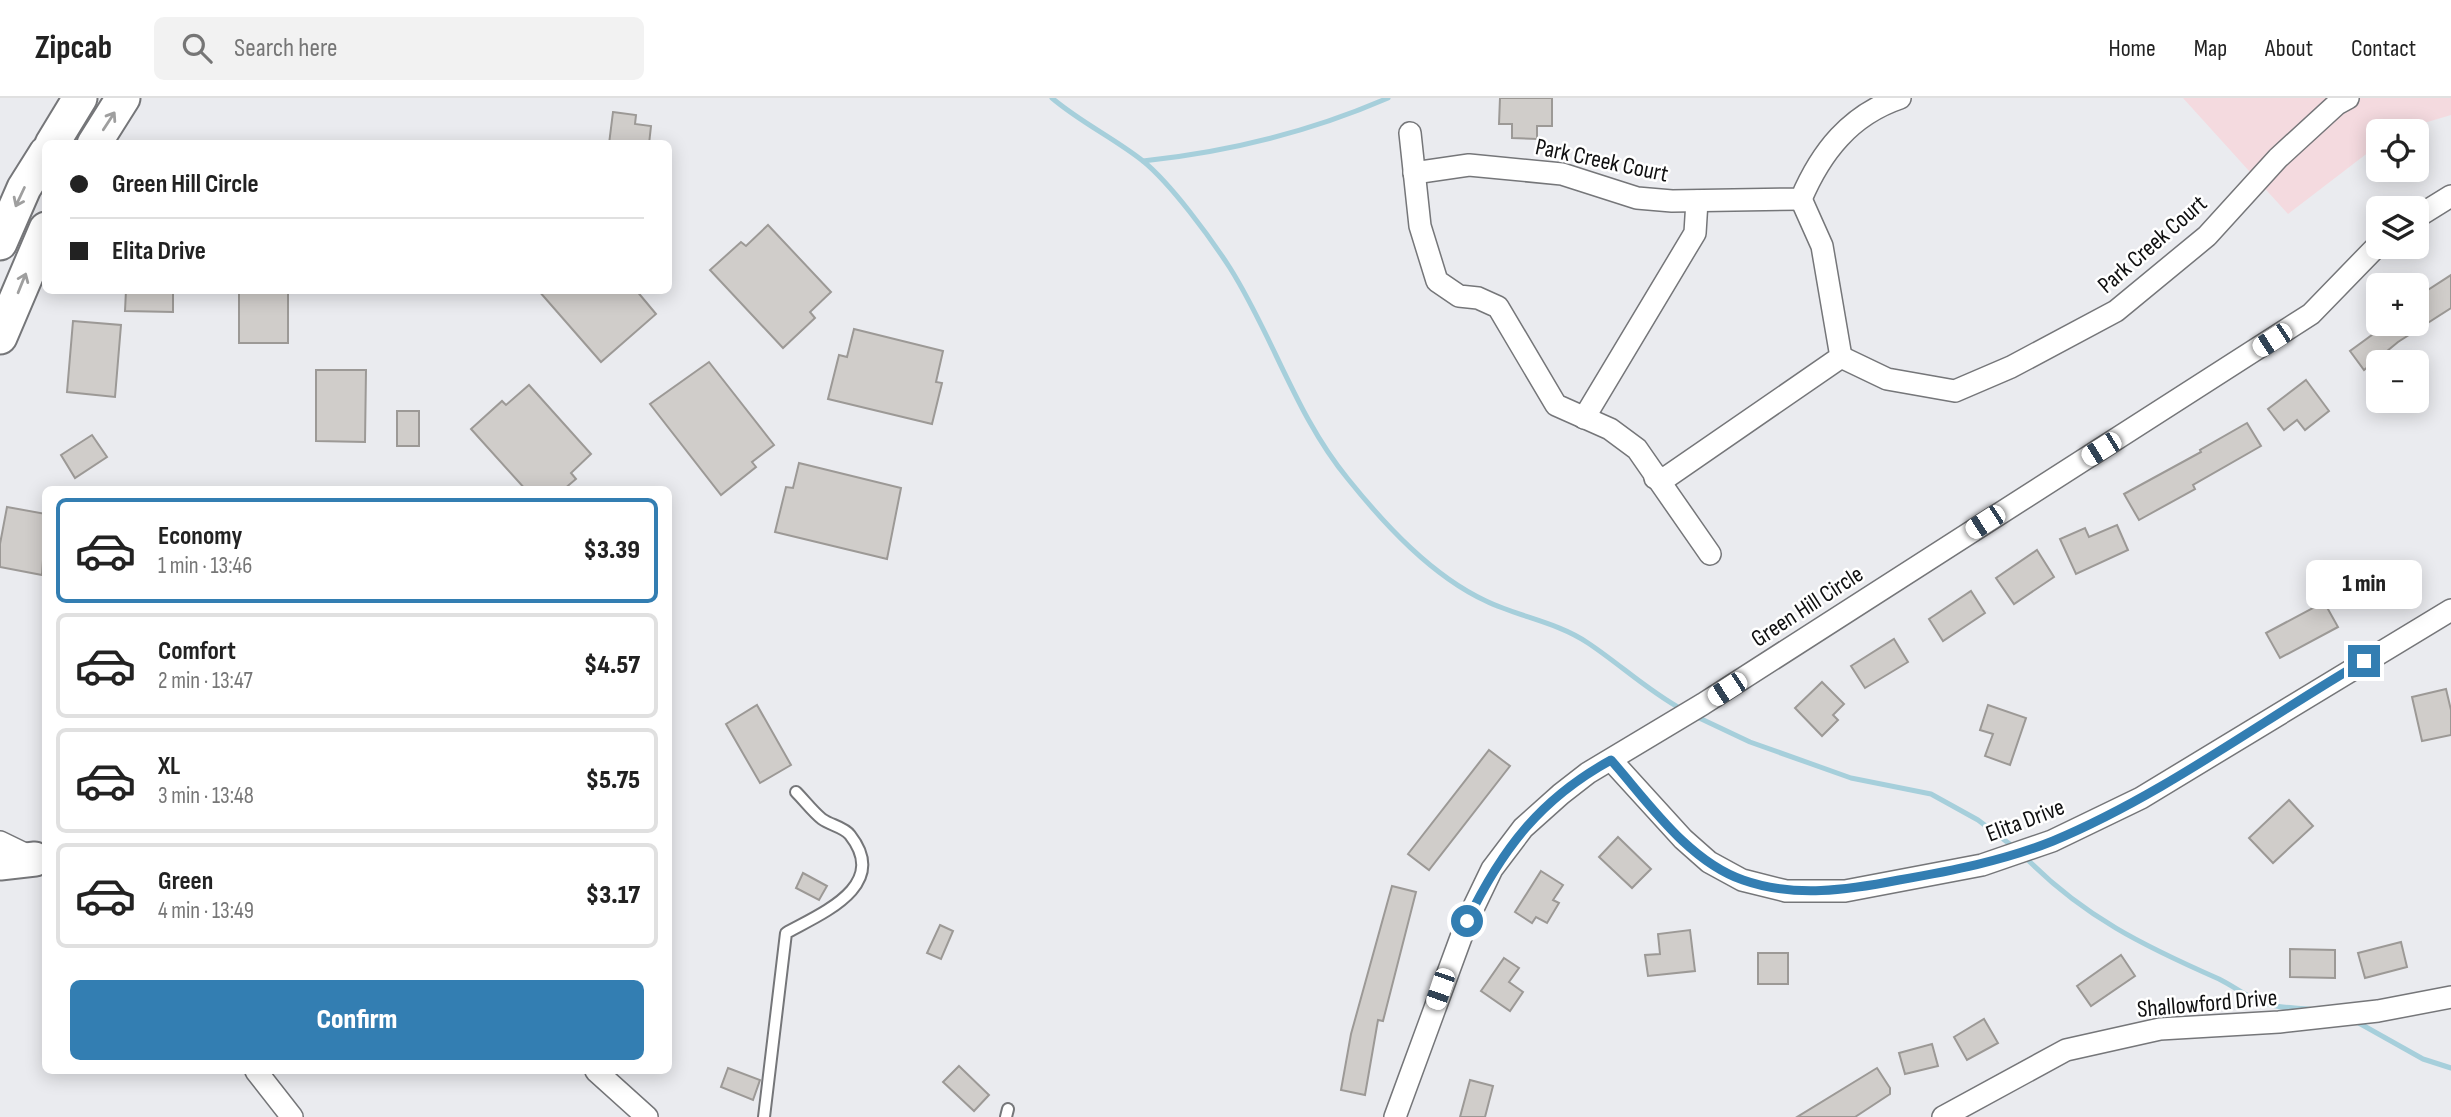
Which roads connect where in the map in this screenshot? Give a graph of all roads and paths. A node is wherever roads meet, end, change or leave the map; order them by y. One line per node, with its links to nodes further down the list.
1 (80, 98): 6 (main road)
2 (123, 98): 7 (main road, one-way to 2)
3 (1900, 98): 11 (street)
4 (2348, 98): 18 (street, Park Creek Court)
5 (1410, 132): 9 (street)
6 (54, 140)
7 (97, 140)
8 (42, 159): 15 (main road, one-way to 15)
9 (1414, 173): 12 (street, Park Creek Court); 19 (street)
10 (2451, 196): 13 (street)
11 (1801, 199): 12 (street, Park Creek Court); 18 (street)
12 (1697, 201): 19 (street, Park Creek Court)
13 (2429, 210)
14 (42, 238): 17 (main road, one-way to 14)
15 (0, 243)
16 (2366, 257): 23 (street, Green Hill Circle)
17 (0, 337)
18 (1841, 357): 20 (street)
19 (1584, 418): 20 (street)
20 (1655, 478): 21 (street)
21 (1710, 554)
22 (2451, 610): 23 (street, Elita Drive)
23 (1611, 760): 34 (street, Green Hill Circle)
24 (796, 792): 33 (lane)
25 (0, 842): 26 (street)
26 (40, 862): 27 (main road)
27 (0, 863)
28 (2451, 997): 35 (street, Shallowford Drive)
29 (258, 1074): 31 (street)
30 (599, 1074): 32 (street)
31 (292, 1117)
32 (647, 1117)
33 (764, 1117)
34 (1395, 1117)
35 (1943, 1117)

